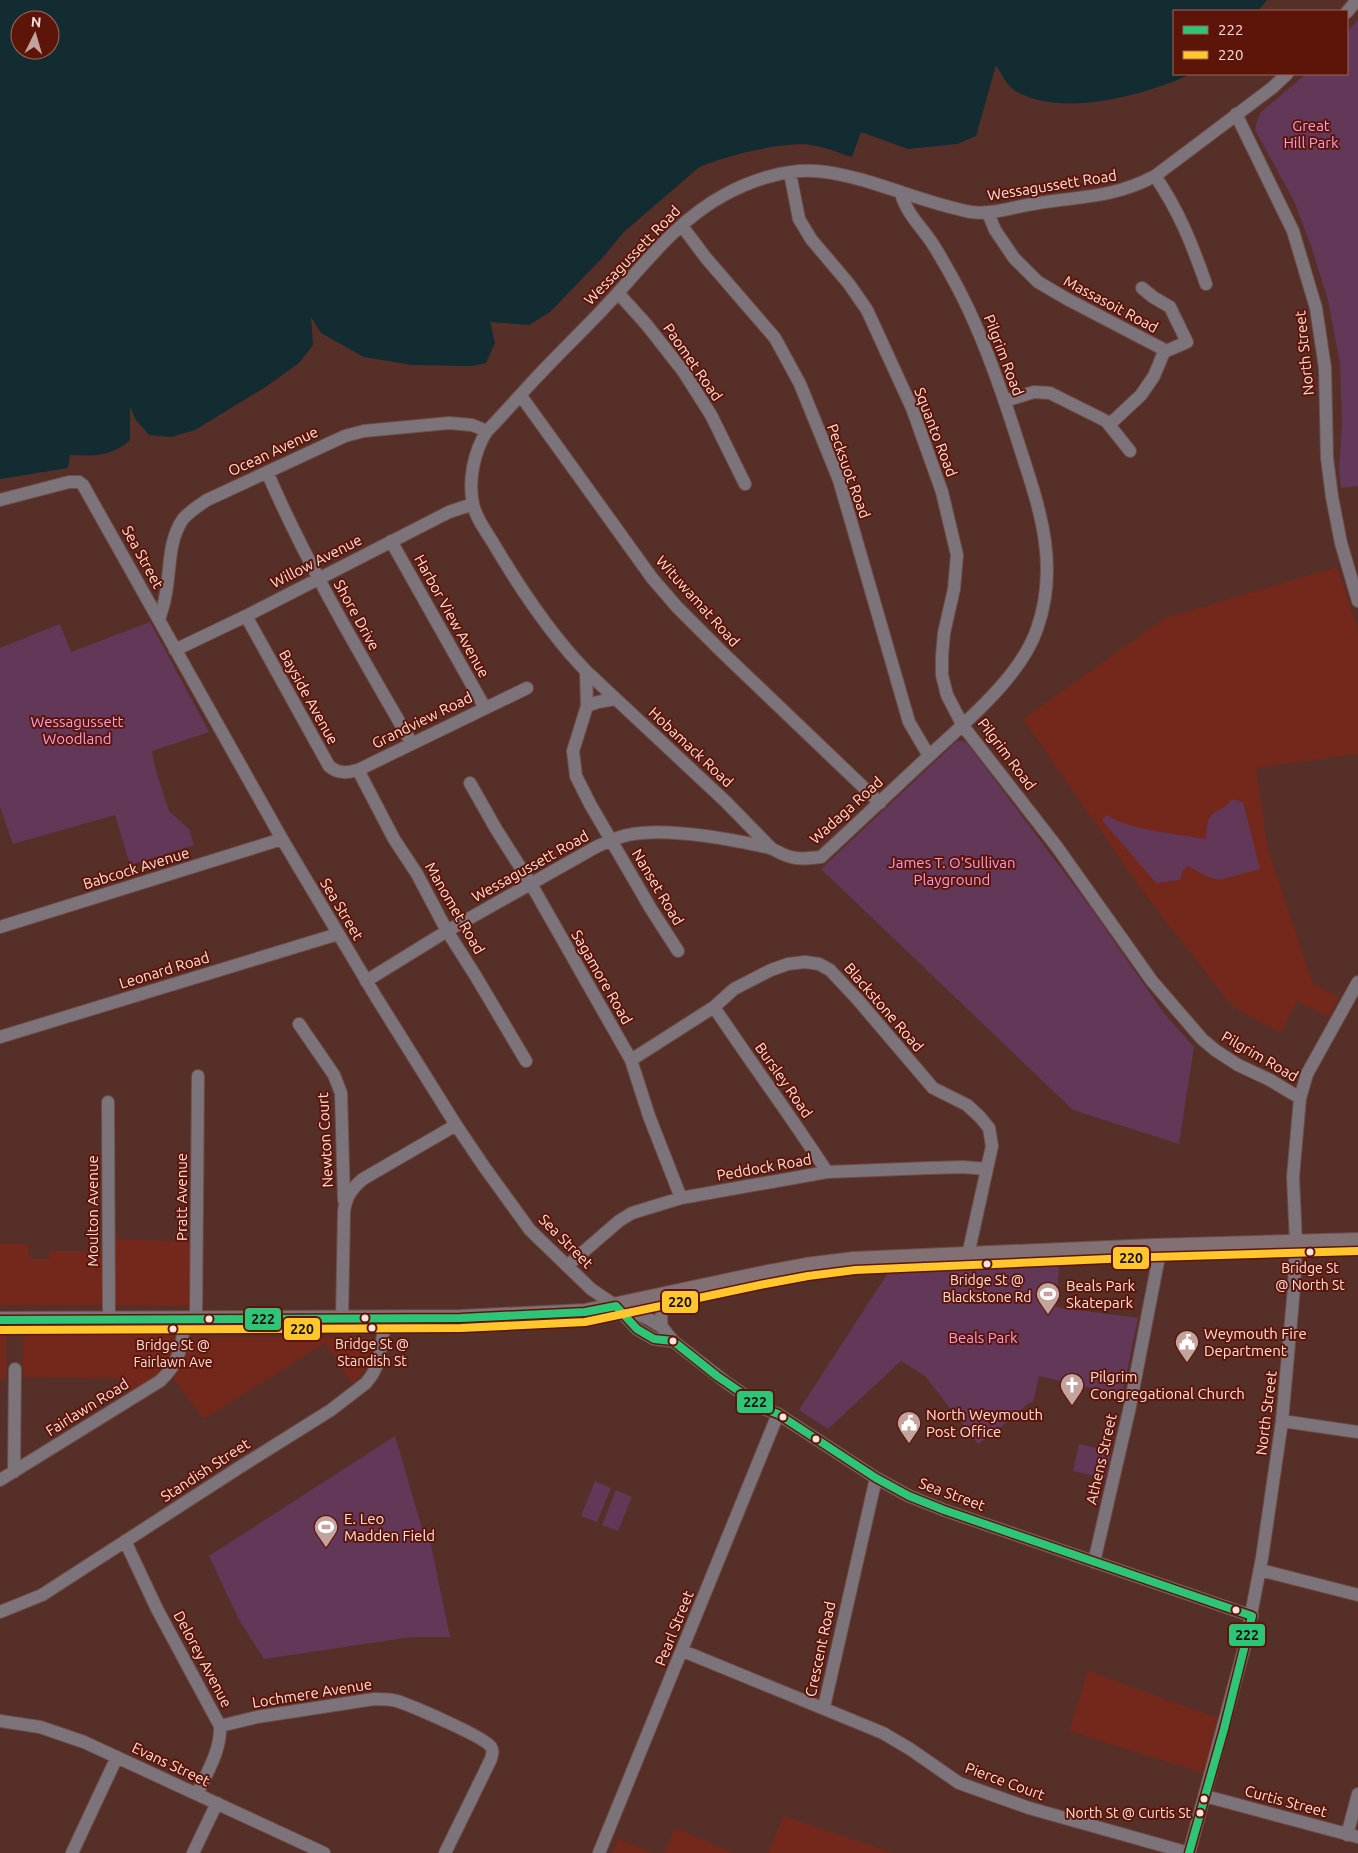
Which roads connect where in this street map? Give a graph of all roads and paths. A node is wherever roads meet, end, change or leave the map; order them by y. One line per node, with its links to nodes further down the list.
1 (1357, 0): 2 (street)
2 (1348, 11)
3 (1286, 75): 4 (street, Wessagussett Road)
4 (1236, 114): 6 (street, Wessagussett Road); 25 (street, North Street)
5 (790, 173): 7 (street, Wessagussett Road); 9 (street, Wessagussett Road); 34 (street, Squanto Road)
6 (1154, 176): 8 (street, Wessagussett Road); 10 (street)
7 (901, 193): 8 (street, Wessagussett Road); 15 (street, Pilgrim Road)
8 (988, 213): 13 (street, Massasoit Road)
9 (682, 226): 12 (street, Wessagussett Road); 36 (street, Pecksuot Road)
10 (1206, 284)
11 (1142, 288): 13 (street)
12 (618, 294): 14 (street, Wessagussett Road); 20 (street, Paomet Road)
13 (1164, 352): 16 (street, Massasoit Road)
14 (521, 396): 17 (street, Wessagussett Road); 39 (street, Wituwamat Road)
15 (1005, 401): 16 (street); 34 (street, Pilgrim Road)
16 (1110, 424): 18 (street)
17 (487, 431): 19 (street, Ocean Avenue); 22 (street, Wessagussett Road)
18 (1130, 450)
19 (267, 472): 24 (street, Shore Drive); 27 (street, Ocean Avenue)
20 (745, 484)
21 (0, 500): 27 (street, Sea Street)
22 (473, 504): 23 (street, Willow Avenue); 29 (street, Wessagussett Road)
23 (392, 540): 24 (street, Willow Avenue); 33 (street, Harbor View Avenue)
24 (318, 578): 26 (street, Willow Avenue); 35 (street, Shore Drive)
25 (1358, 602)
26 (246, 616): 28 (street, Willow Avenue); 37 (street, Bayside Avenue)
27 (158, 620): 28 (street, Sea Street)
28 (175, 650): 40 (street, Sea Street)
29 (586, 671): 31 (street, Hobamack Road); 32 (street, Wessagussett Road)
30 (528, 688): 33 (street, Grandview Road)
31 (615, 699): 32 (street); 42 (street, Hobamack Road)
32 (587, 706): 41 (street, Wessagussett Road)
33 (485, 708): 35 (street, Grandview Road)
34 (963, 726): 36 (street, Wadaga Road); 56 (street, Pilgrim Road)
35 (412, 744): 37 (street, Grandview Road)
36 (929, 756): 39 (street, Wadaga Road)
37 (358, 770): 45 (street, Manomet Road)
38 (470, 783): 43 (street, Sagamore Road)
39 (880, 802): 42 (street, Wadaga Road)
40 (282, 840): 44 (street, Babcock Avenue); 46 (street, Sea Street)
41 (611, 840): 42 (street, Wadaga Road); 43 (street, Wessagussett Road); 47 (street, Nanset Road)
42 (772, 849)
43 (531, 884): 45 (street, Wessagussett Road); 53 (street, Sagamore Road)
44 (0, 928)
45 (447, 931): 48 (street, Wessagussett Road); 54 (street, Manomet Road)
46 (338, 934): 48 (street, Sea Street); 52 (street, Leonard Road)
47 (678, 951)
48 (366, 981): 58 (street, Sea Street)
49 (1358, 982): 56 (street, North Street)
50 (714, 1007): 53 (street, Blackstone Road); 59 (street, Blackstone Road); 60 (street, Bursley Road)
51 (299, 1024): 62 (street, Newton Court)
52 (0, 1037)
53 (631, 1060): 61 (street, Sagamore Road)
54 (526, 1062)
55 (198, 1076): 70 (street, Pratt Avenue)
56 (1300, 1098): 64 (street, North Street)
57 (108, 1102): 74 (street, Moulton Avenue)
58 (456, 1126): 62 (street); 67 (street, Sea Street)
59 (987, 1169): 60 (street, Peddock Road); 66 (street, Blackstone Road)
60 (826, 1172): 61 (street, Peddock Road)
61 (681, 1198): 67 (street, Peddock Road)
62 (344, 1206): 71 (street, Newton Court)
63 (1358, 1241): 64 (main road)
64 (1296, 1243): 65 (main road); 79 (street, North Street)
65 (1161, 1246): 66 (main road); 85 (street, Athens Street)
66 (968, 1255): 68 (main road)
67 (567, 1266): 69 (street, Sea Street)
68 (675, 1292): 69 (main road); 75 (street)
69 (616, 1306): 72 (main road); 75 (street, Sea Street); 76 (street, Sea Street)
70 (190, 1319): 71 (main road); 74 (main road); 81 (street, Fairlawn Road)
71 (342, 1319): 72 (main road)
72 (386, 1319): 84 (street, Standish Street)
73 (0, 1320): 74 (main road)
74 (109, 1320)
75 (662, 1327): 76 (street, Sea Street)
76 (673, 1341): 78 (street, Sea Street)
77 (14, 1368): 81 (street)
78 (778, 1414): 82 (street, Sea Street); 90 (street, Pearl Street)
79 (1282, 1421): 80 (street); 86 (street, North Street)
80 (1358, 1432)
81 (14, 1472): 83 (street, Fairlawn Road)
82 (876, 1478): 85 (street, Sea Street); 91 (street, Crescent Road)
83 (0, 1480)
84 (125, 1541): 88 (street, Standish Street); 93 (street, Delorey Avenue)
85 (1094, 1562): 89 (street, Sea Street)
86 (1260, 1570): 87 (street); 89 (street, North Street)
87 (1358, 1595)
88 (0, 1612)
89 (1252, 1616): 97 (street, North Street)
90 (682, 1651): 91 (street, Crescent Road); 104 (street, Pearl Street)
91 (824, 1707): 105 (street, Pierce Court)
92 (0, 1721): 94 (street, Evans Street)
93 (220, 1726): 95 (street, Delorey Avenue); 103 (street, Lochmere Avenue)
94 (117, 1757): 95 (street, Evans Street); 101 (street)
95 (197, 1794): 98 (street, Evans Street)
96 (1358, 1794): 99 (street)
97 (1205, 1796): 99 (street, Curtis Street); 105 (street, North Street)
98 (217, 1804): 100 (street, Evans Street); 102 (street)
99 (1353, 1836)
100 (317, 1852)
101 (72, 1853)
102 (193, 1853)
103 (445, 1853)
104 (599, 1853)
105 (1189, 1853)

